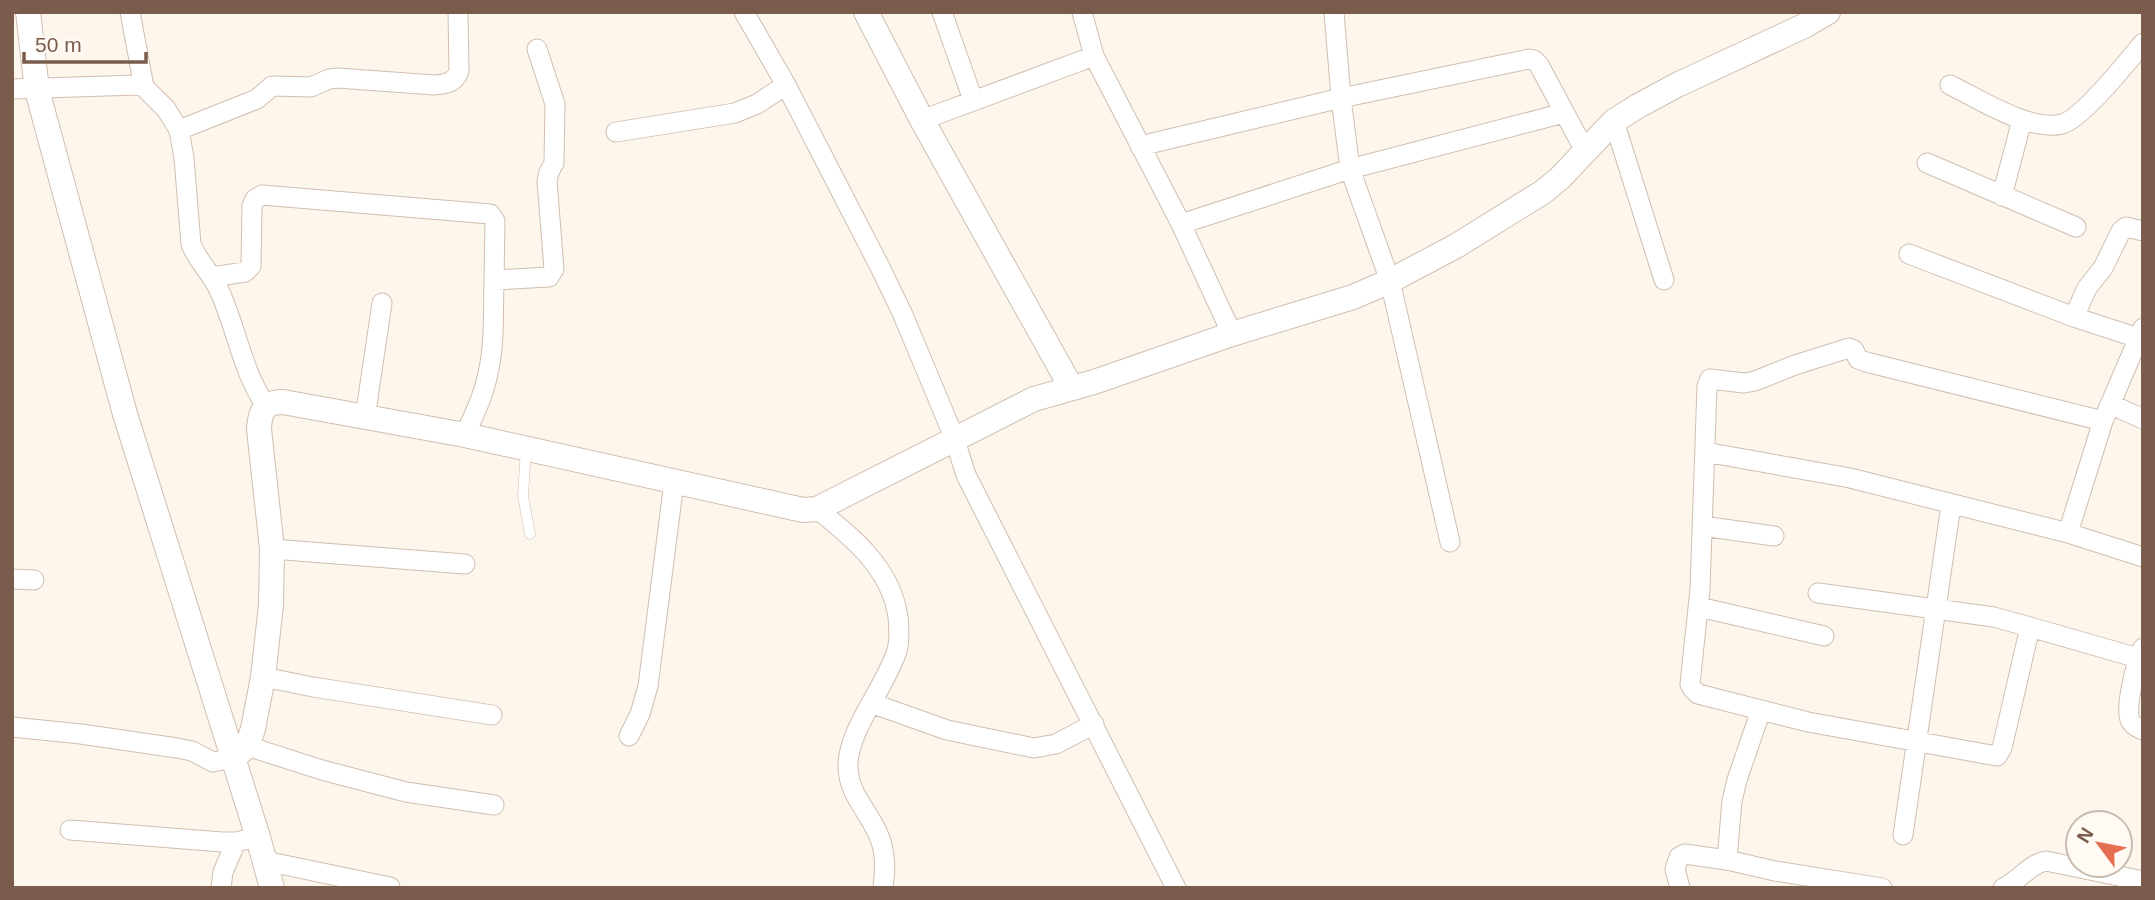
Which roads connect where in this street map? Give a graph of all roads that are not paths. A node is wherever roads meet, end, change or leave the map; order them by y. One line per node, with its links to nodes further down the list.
1 (28, 12): 17 (street)
2 (130, 12): 15 (street)
3 (458, 12): 24 (street)
4 (744, 12): 13 (street)
5 (866, 12): 21 (street)
6 (942, 12): 19 (street)
7 (1082, 12): 12 (street)
8 (1335, 12): 18 (street)
9 (1828, 12): 23 (street)
10 (2143, 43): 22 (street)
11 (537, 49): 36 (street)
12 (1094, 55): 19 (street); 26 (street)
13 (786, 85): 25 (street); 49 (street)
14 (1950, 85): 22 (street)
15 (144, 87): 17 (street); 24 (street)
16 (12, 89): 17 (street)
17 (37, 90): 80 (street)
18 (1341, 98): 20 (street); 26 (street); 29 (street)
19 (973, 100): 21 (street)
20 (1564, 113): 27 (street); 29 (street)
21 (922, 120): 43 (street)
22 (2022, 120): 30 (street)
23 (1614, 121): 27 (street); 37 (street)
24 (179, 130): 35 (street)
25 (616, 132)
26 (1140, 146): 31 (street)
27 (1585, 151): 38 (street)
28 (1927, 163): 30 (street)
29 (1350, 169): 31 (street); 38 (street)
30 (2002, 196): 32 (street)
31 (1181, 224): 42 (street)
32 (2076, 227)
33 (2143, 231): 40 (street)
34 (1909, 254): 40 (street)
35 (212, 277): 36 (street); 44 (street)
36 (494, 280): 48 (street)
37 (1664, 280)
38 (1390, 281): 42 (street); 59 (street)
39 (382, 303): 46 (street)
40 (2074, 317): 41 (street)
41 (2140, 333): 45 (street)
42 (1232, 334): 43 (street)
43 (1071, 387): 49 (street)
44 (265, 406): 46 (street); 60 (street)
45 (2106, 413): 47 (street); 51 (street); 56 (street)
46 (365, 418): 48 (street)
47 (2143, 419)
48 (465, 435): 50 (street)
49 (954, 438): 54 (street); 75 (street)
50 (526, 448): 52 (street); 57 (lane)
51 (1705, 452): 53 (street); 55 (street)
52 (674, 482): 54 (street); 78 (street)
53 (1951, 505): 56 (street); 67 (street)
54 (817, 509): 72 (street)
55 (1702, 526): 58 (street); 66 (street)
56 (2068, 533): 61 (street)
57 (530, 534)
58 (1774, 536)
59 (1450, 542)
60 (272, 549): 62 (street); 71 (street)
61 (2143, 557)
62 (465, 564)
63 (12, 579): 64 (street)
64 (34, 580)
65 (1818, 593): 67 (street)
66 (1699, 607): 69 (street); 73 (street)
67 (1935, 610): 68 (street); 79 (street)
68 (2030, 627): 70 (street); 79 (street)
69 (1824, 636)
70 (2140, 653): 77 (street)
71 (262, 677): 74 (street); 80 (street)
72 (871, 703): 75 (street); 91 (street)
73 (1762, 710): 79 (street); 85 (street)
74 (492, 715)
75 (1094, 724): 92 (street)
76 (12, 727): 80 (street)
77 (2143, 730)
78 (629, 736)
79 (1917, 741): 83 (street)
80 (241, 752): 81 (street); 84 (street)
81 (494, 804)
82 (70, 830): 84 (street)
83 (1903, 835)
84 (247, 839): 86 (street); 89 (street)
85 (1727, 860): 93 (street); 94 (street)
86 (265, 861): 88 (street); 90 (street)
87 (2143, 881): 95 (street)
88 (390, 887)
89 (220, 888)
90 (272, 888)
91 (883, 888)
92 (1177, 888)
93 (1680, 888)
94 (1882, 888)
95 (2003, 888)

